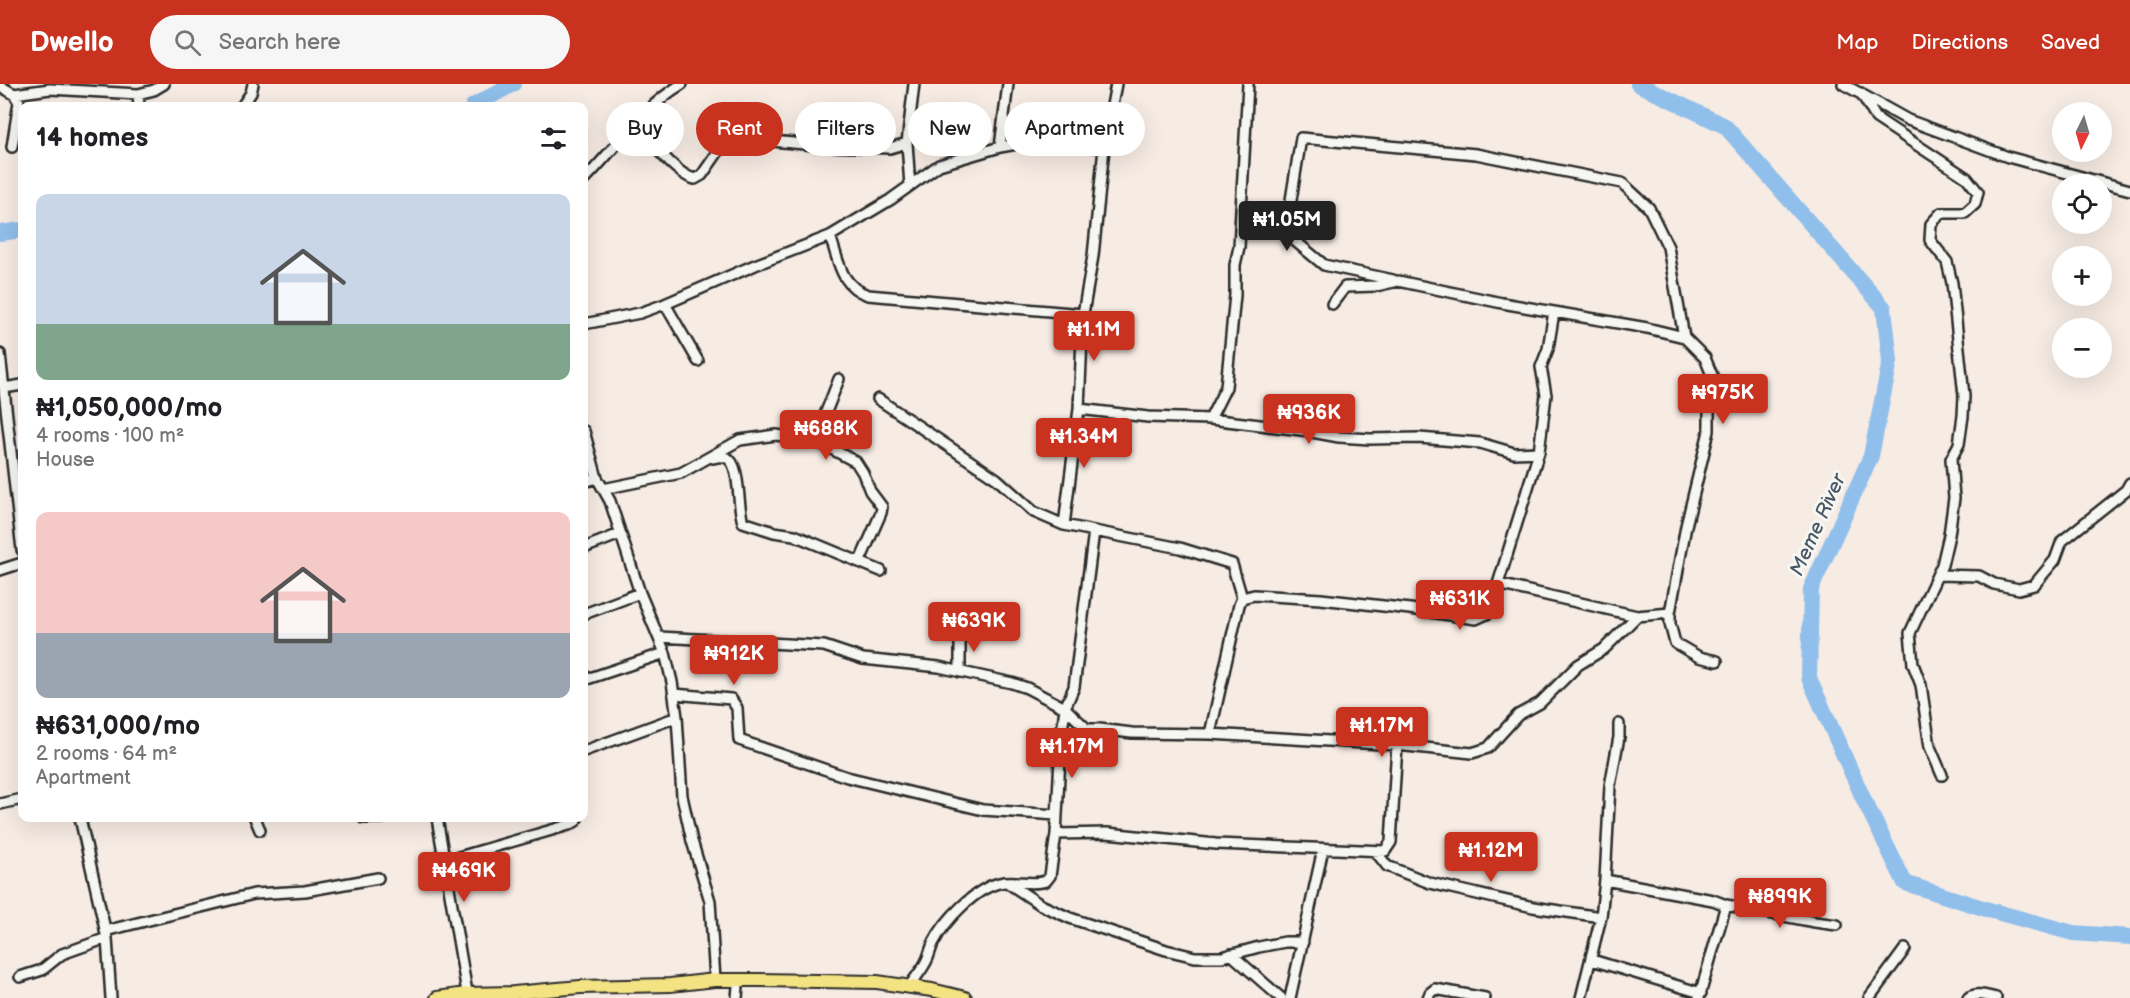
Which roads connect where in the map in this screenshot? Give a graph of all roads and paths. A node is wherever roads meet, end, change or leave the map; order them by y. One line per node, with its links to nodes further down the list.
1 (164, 84): 12 (street)
2 (253, 84): 15 (street)
3 (682, 84): 16 (street)
4 (914, 84): 19 (street)
5 (1008, 84): 22 (street)
6 (1116, 84): 17 (street)
7 (1248, 84): 44 (street)
8 (1843, 84): 10 (street)
9 (0, 86): 11 (street)
10 (1861, 93): 28 (street); 62 (street)
11 (14, 94): 12 (street); 13 (street)
12 (138, 94): 14 (street)
13 (19, 102)
14 (139, 102)
15 (245, 102)
16 (657, 102)
17 (1113, 102)
18 (18, 108): 21 (street)
19 (907, 142): 24 (street); 27 (street)
20 (1004, 146): 22 (street)
21 (12, 147)
22 (1000, 147): 27 (street)
23 (606, 155): 26 (street)
24 (665, 156)
25 (1103, 156): 34 (street)
26 (588, 175)
27 (910, 186): 29 (street)
28 (2130, 190)
29 (830, 236): 31 (street); 34 (street)
30 (1398, 281): 32 (street); 33 (street); 36 (street)
31 (665, 304): 35 (street); 38 (street)
32 (1332, 304)
33 (1554, 312): 36 (street); 47 (street)
34 (1083, 314): 43 (street)
35 (588, 323)
36 (1684, 337): 67 (street)
37 (0, 354): 41 (street)
38 (698, 361)
39 (839, 379): 45 (street)
40 (18, 386): 41 (street)
41 (4, 388): 49 (street)
42 (878, 399): 54 (street)
43 (1079, 409): 44 (street); 54 (street)
44 (1210, 419): 47 (street)
45 (815, 440): 48 (street); 58 (street)
46 (588, 445): 50 (street)
47 (1539, 452): 63 (street)
48 (710, 458): 53 (street); 58 (street)
49 (18, 476)
50 (597, 478): 51 (street); 53 (street)
51 (588, 481)
52 (2130, 483): 62 (street)
53 (603, 489): 56 (street)
54 (1064, 525): 55 (street)
55 (1094, 531): 65 (street); 76 (street)
56 (620, 534): 57 (street); 64 (street)
57 (588, 546)
58 (860, 561): 61 (street)
59 (18, 564): 60 (street)
60 (0, 570)
61 (882, 572)
62 (1937, 575): 84 (street)
63 (1498, 584): 65 (street); 68 (street)
64 (640, 593): 66 (street); 70 (street)
65 (1242, 598): 80 (street)
66 (588, 612)
67 (1670, 613): 68 (street); 72 (street)
68 (1637, 615): 82 (street)
69 (960, 634): 73 (street)
70 (659, 637): 71 (street); 73 (street)
71 (664, 653): 74 (street); 75 (street)
72 (1716, 661)
73 (960, 672): 76 (street)
74 (588, 679)
75 (674, 694): 77 (street); 87 (street)
76 (1065, 708): 79 (street); 81 (street)
77 (677, 717): 83 (street); 109 (street)
78 (1619, 724): 98 (street)
79 (1087, 729): 80 (street); 81 (street)
80 (1210, 734): 82 (street)
81 (1061, 739): 87 (street)
82 (1397, 746): 95 (street)
83 (588, 749)
84 (1942, 775)
85 (18, 800): 86 (street)
86 (0, 804)
87 (1058, 815): 93 (street)
88 (81, 822): 103 (street)
89 (257, 822): 92 (street)
90 (438, 822): 96 (street)
91 (574, 822): 96 (street)
92 (260, 830)
93 (1056, 834): 94 (street); 99 (street)
94 (1323, 849): 95 (street); 104 (street)
95 (1376, 852): 101 (street)
96 (445, 861): 113 (street)
97 (378, 878): 103 (street)
98 (1605, 880): 100 (street); 101 (street)
99 (1006, 882): 106 (street); 110 (street)
100 (1726, 904): 102 (street); 112 (street)
101 (1601, 917): 107 (street)
102 (1838, 925)
103 (106, 935): 108 (street); 114 (street)
104 (1303, 942): 106 (street); 120 (street)
105 (1905, 949): 124 (street)
106 (1231, 954): 119 (street)
107 (1592, 960): 112 (street); 123 (street)
108 (20, 977)
109 (715, 980): 110 (main road); 113 (main road)
110 (909, 987): 118 (main road)
111 (737, 992): 116 (main road); 117 (main road)
112 (1700, 995)
113 (467, 996): 115 (main road)
114 (111, 998)
115 (437, 998)
116 (515, 998)
117 (928, 998)
118 (965, 998)
119 (1281, 998)
120 (1290, 998)
121 (1428, 998): 122 (street)
122 (1485, 998)
123 (1581, 998)
124 (1869, 998)
125 (1968, 998): 126 (street)
126 (1996, 998)

